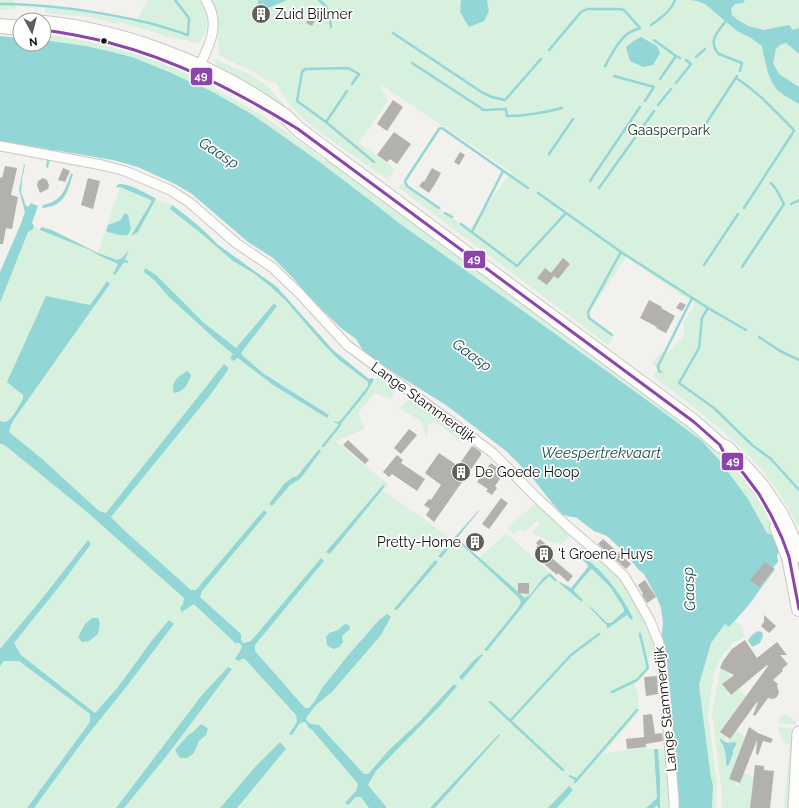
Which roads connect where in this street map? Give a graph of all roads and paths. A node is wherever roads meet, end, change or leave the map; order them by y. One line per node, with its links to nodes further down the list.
1 (206, 0): 8 (street)
2 (0, 20): 3 (main road)
3 (12, 21)
4 (52, 24): 8 (main road)
5 (0, 26): 6 (main road)
6 (12, 27)
7 (52, 31): 8 (main road)
8 (198, 70): 10 (main road)
9 (0, 146): 14 (street, Lange Stammerdijk)
10 (720, 445): 11 (main road); 12 (main road)
11 (799, 555)
12 (799, 609)
13 (799, 733): 15 (street)
14 (674, 808)
15 (795, 808)

